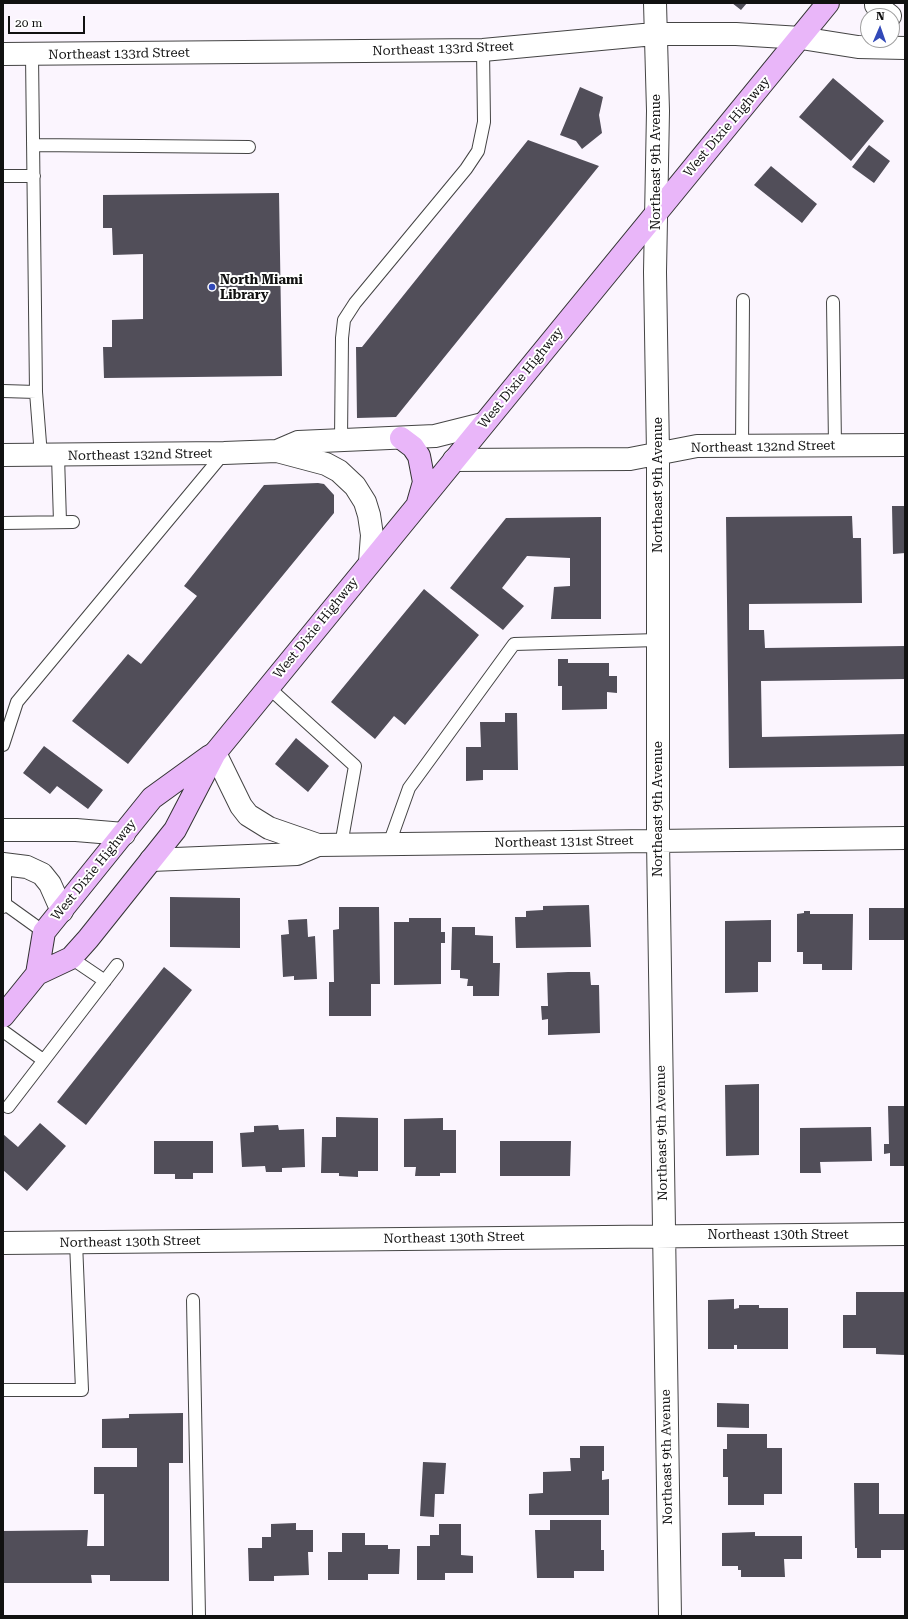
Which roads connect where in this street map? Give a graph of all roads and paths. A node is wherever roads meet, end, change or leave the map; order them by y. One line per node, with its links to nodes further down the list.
1 (655, 3): 3 (street, Northeast 9th Avenue)
2 (828, 3): 4 (main road, West Dixie Highway)
3 (654, 34): 4 (street, Northeast 133rd Street); 6 (street, Northeast 133rd Street); 13 (street, Northeast 9th Avenue)
4 (801, 38): 5 (street, Northeast 133rd Street); 13 (main road, West Dixie Highway)
5 (905, 48)
6 (483, 50): 8 (street, Northeast 133rd Street); 20 (lane)
7 (3, 54): 8 (street, Northeast 133rd Street)
8 (32, 55): 9 (lane)
9 (33, 145): 10 (lane); 12 (lane)
10 (249, 147)
11 (3, 176): 12 (lane)
12 (34, 176): 17 (lane)
13 (656, 213): 18 (main road, West Dixie Highway); 26 (street, Northeast 9th Avenue)
14 (743, 300): 23 (lane)
15 (833, 302): 22 (lane)
16 (3, 391): 17 (lane)
17 (36, 392): 28 (lane)
18 (483, 424): 19 (street, Northeast 132nd Street); 29 (main road, West Dixie Highway)
19 (401, 438): 20 (street, Northeast 132nd Street); 30 (main road)
20 (341, 439): 24 (street, Northeast 132nd Street)
21 (905, 444): 22 (street, Northeast 132nd Street)
22 (835, 445): 23 (street, Northeast 132nd Street)
23 (742, 446): 26 (street, Northeast 132nd Street)
24 (277, 451): 25 (street, Northeast 132nd Street); 34 (street, Northeast 132nd Street)
25 (224, 454): 28 (street, Northeast 132nd Street); 37 (lane)
26 (658, 454): 29 (street, Northeast 132nd Street); 35 (street, Northeast 9th Avenue)
27 (3, 455): 28 (street, Northeast 132nd Street)
28 (50, 456): 31 (lane)
29 (454, 460): 30 (main road, West Dixie Highway)
30 (417, 506): 34 (main road, West Dixie Highway)
31 (60, 522): 32 (lane); 33 (lane)
32 (73, 522)
33 (3, 523)
34 (370, 562): 36 (main road, West Dixie Highway)
35 (658, 640): 42 (street, Northeast 9th Avenue); 43 (lane)
36 (268, 687): 38 (main road, West Dixie Highway); 45 (lane)
37 (3, 745)
38 (214, 753): 40 (main road, West Dixie Highway); 44 (street, Northeast 131st Street); 46 (main road, West Dixie Highway)
39 (3, 830): 40 (street)
40 (124, 834): 49 (main road, West Dixie Highway)
41 (905, 838): 42 (street, Northeast 131st Street)
42 (658, 841): 43 (street, Northeast 131st Street); 60 (street, Northeast 9th Avenue)
43 (389, 844): 45 (street, Northeast 131st Street)
44 (318, 845): 45 (street, Northeast 131st Street); 46 (street, Northeast 131st Street)
45 (341, 845)
46 (151, 860): 51 (main road, West Dixie Highway)
47 (4, 864): 48 (lane); 49 (street)
48 (4, 905): 50 (lane)
49 (62, 911): 50 (main road, West Dixie Highway)
50 (44, 932): 53 (main road, West Dixie Highway)
51 (71, 958): 53 (main road, West Dixie Highway); 54 (lane)
52 (117, 965): 54 (lane)
53 (38, 974): 55 (main road, West Dixie Highway)
54 (105, 981): 57 (lane)
55 (3, 1016)
56 (3, 1031): 57 (lane)
57 (43, 1060): 58 (lane)
58 (8, 1107)
59 (905, 1234): 60 (street, Northeast 130th Street)
60 (663, 1236): 61 (street, Northeast 130th Street); 66 (street, Northeast 9th Avenue)
61 (76, 1242): 62 (street, Northeast 130th Street); 64 (lane)
62 (3, 1243)
63 (193, 1300): 65 (lane)
64 (3, 1390)
65 (199, 1616)
66 (670, 1616)

